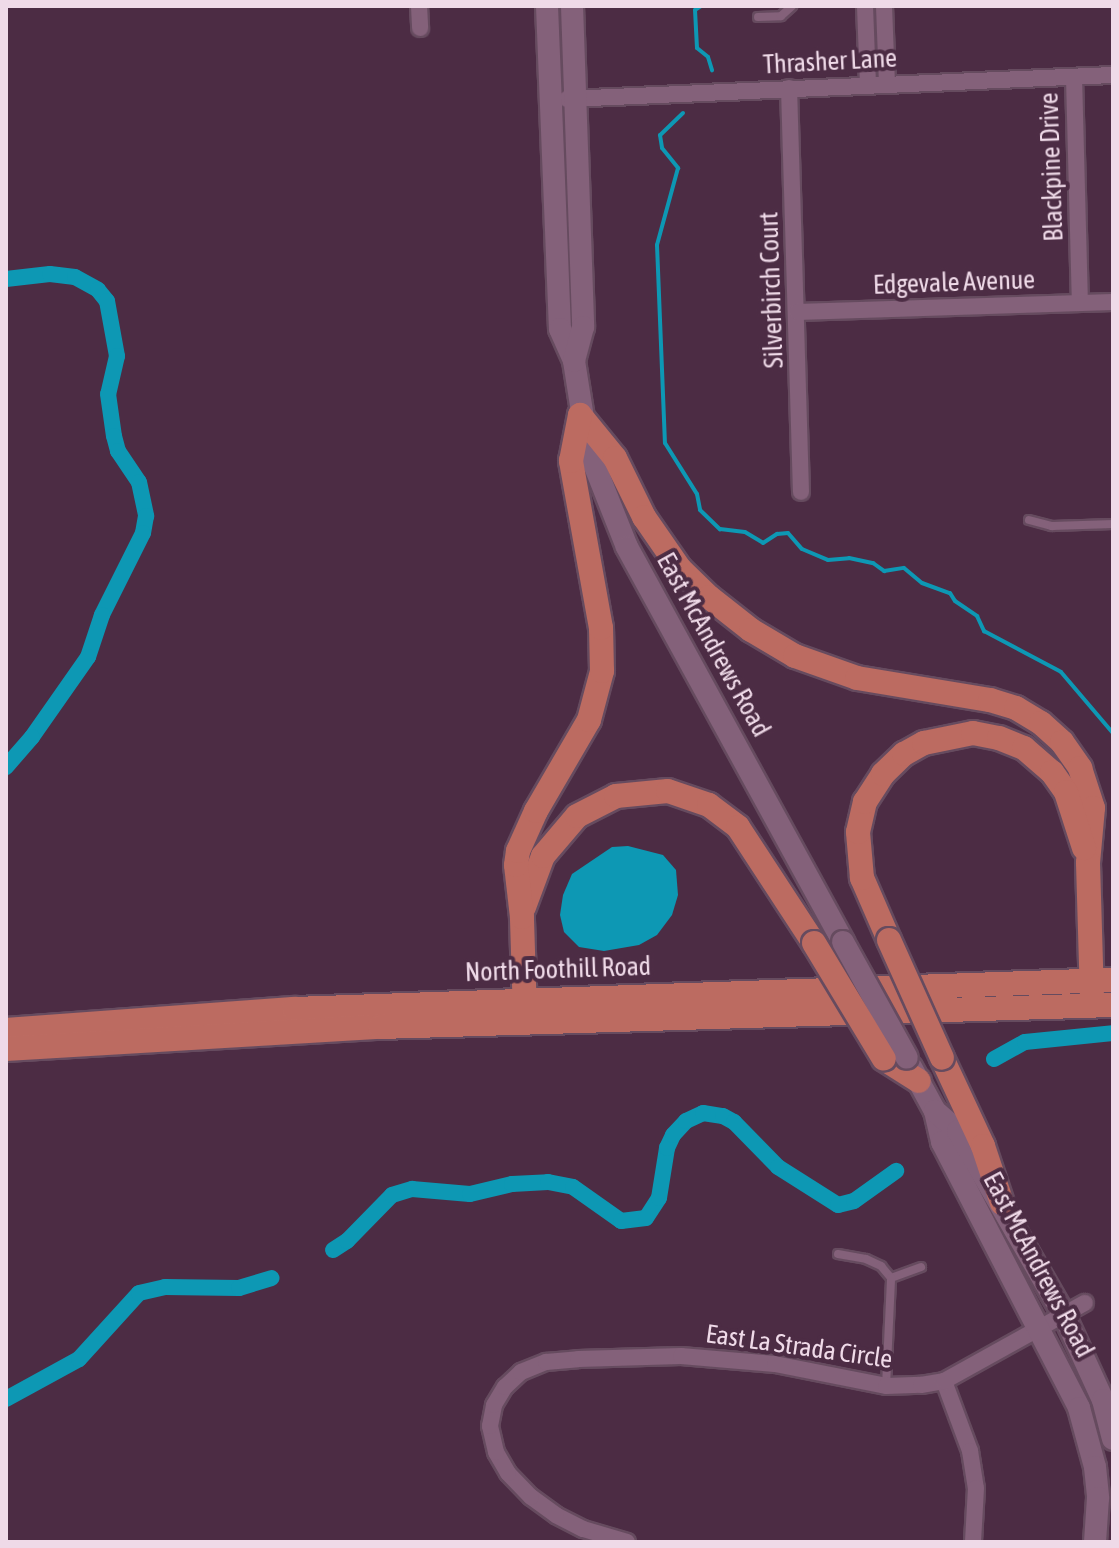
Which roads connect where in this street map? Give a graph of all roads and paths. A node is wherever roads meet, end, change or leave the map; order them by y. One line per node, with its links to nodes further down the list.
1 (419, 6): 8 (street)
2 (547, 6): 15 (main road, East McAndrews Road)
3 (572, 6): 14 (main road, East McAndrews Road)
4 (792, 6): 7 (lane)
5 (865, 6): 12 (street)
6 (884, 6): 11 (street)
7 (758, 17)
8 (420, 28)
9 (1113, 75): 10 (street, Thrasher Lane)
10 (1074, 77): 11 (street, Thrasher Lane); 17 (street, Blackpine Drive)
11 (887, 83): 12 (street, Thrasher Lane)
12 (868, 84): 13 (street, Thrasher Lane)
13 (789, 88): 14 (street, Thrasher Lane); 18 (street, Silverbirch Court)
14 (575, 99): 15 (street, Thrasher Lane); 19 (main road, East McAndrews Road)
15 (550, 100): 19 (main road, East McAndrews Road)
16 (1113, 302): 17 (street, Edgevale Avenue)
17 (1080, 303): 18 (street, Edgevale Avenue)
18 (797, 312): 21 (street, Silverbirch Court)
19 (574, 361): 20 (main road, East McAndrews Road)
20 (580, 415): 24 (main road); 25 (main road); 31 (main road, East McAndrews Road, bridge)
21 (801, 492)
22 (1029, 520): 23 (lane)
23 (1113, 524)
24 (1088, 863): 26 (main road); 34 (main road, bridge)
25 (522, 917): 28 (main road); 31 (main road, bridge)
26 (1102, 980): 27 (main road); 28 (main road, North Foothill Road)
27 (1103, 1006): 28 (main road, North Foothill Road)
28 (525, 1011): 29 (main road, North Foothill Road); 30 (main road, North Foothill Road)
29 (6, 1030)
30 (6, 1049)
31 (895, 1059): 32 (main road)
32 (919, 1081): 33 (main road, East McAndrews Road)
33 (935, 1111): 34 (main road, East McAndrews Road); 40 (main road, East McAndrews Road)
34 (1002, 1203): 39 (main road, East McAndrews Road)
35 (838, 1254): 37 (lane)
36 (921, 1267): 37 (lane)
37 (891, 1278): 42 (lane)
38 (1085, 1303): 39 (street)
39 (1064, 1315): 40 (street); 43 (main road, East McAndrews Road)
40 (1041, 1328): 41 (street); 46 (main road, East McAndrews Road)
41 (944, 1381): 42 (street, East La Strada Circle); 45 (street)
42 (886, 1386): 44 (street, East La Strada Circle)
43 (1113, 1439)
44 (627, 1542)
45 (973, 1542)
46 (1095, 1542)

